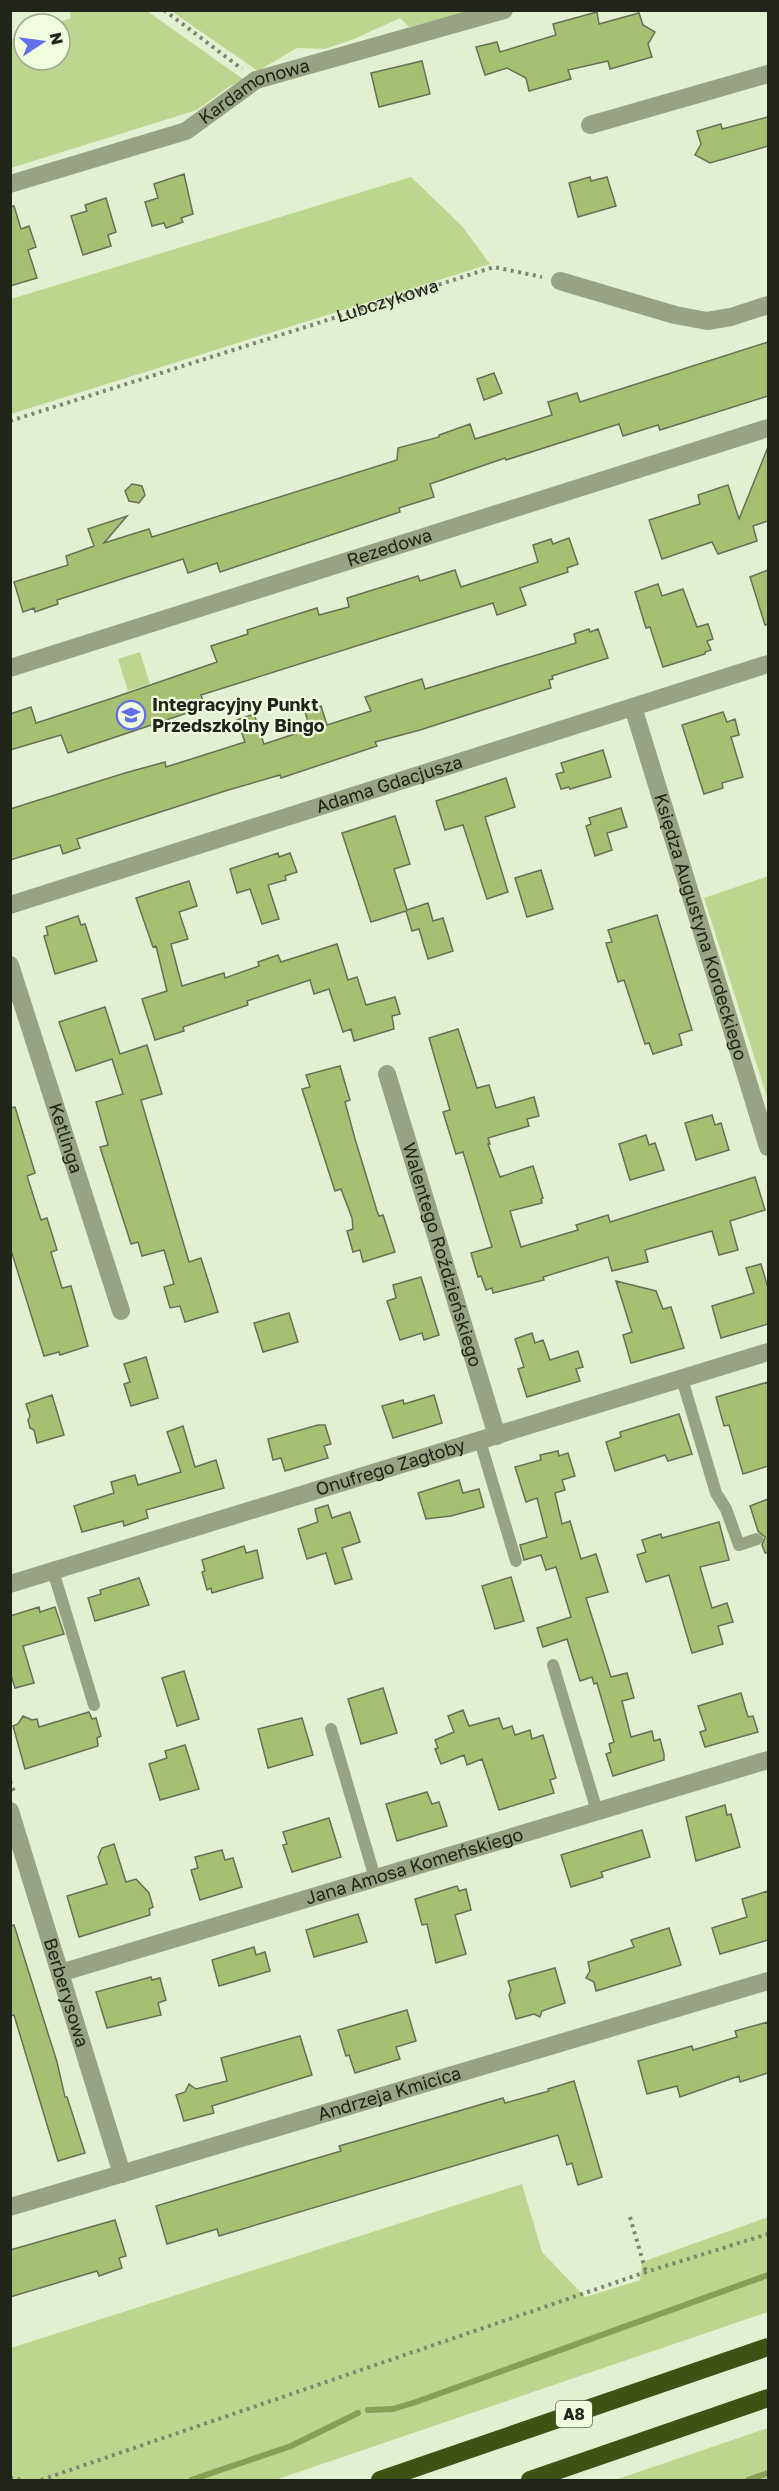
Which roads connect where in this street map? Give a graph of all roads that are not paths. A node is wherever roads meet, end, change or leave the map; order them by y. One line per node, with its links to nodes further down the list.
1 (504, 10): 4 (street, Kardamonowa)
2 (768, 74): 3 (street)
3 (590, 125)
4 (10, 184)
5 (560, 281): 6 (street)
6 (768, 305)
7 (768, 428): 9 (street, Rezedowa)
8 (768, 664): 10 (street, Adama Gdacjusza)
9 (10, 668)
10 (633, 707): 11 (street, Adama Gdacjusza); 14 (street, Księdza Augustyna Kordeckiego)
11 (10, 905)
12 (10, 965): 15 (street, Ketlinga)
13 (387, 1074): 18 (street, Walentego Roździeńskiego)
14 (768, 1147)
15 (121, 1311)
16 (768, 1352): 17 (street, Onufrego Zagłoby)
17 (682, 1379): 18 (street, Onufrego Zagłoby); 19 (lane)
18 (488, 1439): 20 (lane); 21 (street, Onufrego Zagłoby)
19 (757, 1539)
20 (516, 1561)
21 (53, 1571): 22 (street, Onufrego Zagłoby); 24 (lane)
22 (10, 1584)
23 (553, 1665): 28 (lane)
24 (94, 1705)
25 (331, 1729): 29 (lane)
26 (768, 1760): 28 (street, Jana Amosa Komeńskiego)
27 (10, 1811): 30 (street, Berberysowa)
28 (597, 1812): 29 (street, Jana Amosa Komeńskiego)
29 (375, 1878): 30 (street, Jana Amosa Komeńskiego)
30 (60, 1973): 32 (street, Berberysowa)
31 (768, 1981): 32 (street, Andrzeja Kmicica)
32 (122, 2174): 33 (street, Andrzeja Kmicica)
33 (10, 2207)
34 (768, 2347): 36 (highway, A8)
35 (768, 2398): 37 (highway)
36 (380, 2481)
37 (530, 2481)

